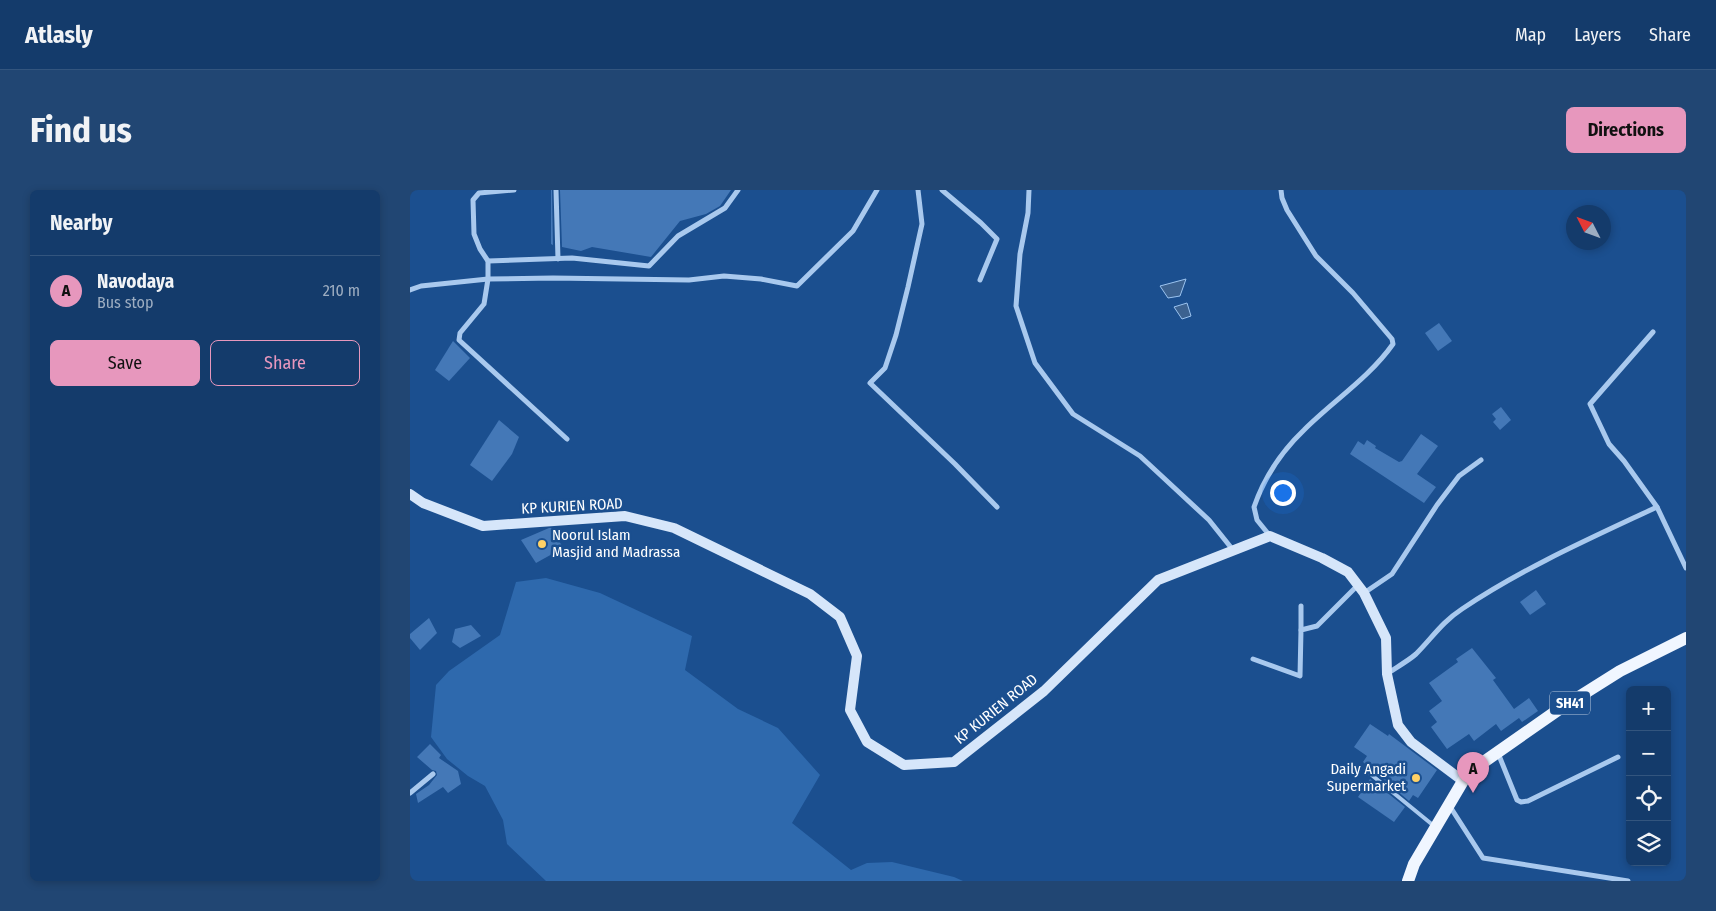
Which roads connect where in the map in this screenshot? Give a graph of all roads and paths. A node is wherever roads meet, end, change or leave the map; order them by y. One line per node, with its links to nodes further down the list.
1 (514, 190): 10 (street)
2 (556, 190): 9 (street)
3 (738, 190): 9 (street)
4 (876, 190): 11 (street)
5 (918, 190): 18 (street)
6 (942, 190): 12 (street)
7 (1029, 190): 21 (street)
8 (1281, 190): 20 (street)
9 (558, 259): 10 (street)
10 (488, 261): 11 (street)
11 (488, 279): 13 (street); 15 (street)
12 (980, 280)
13 (410, 290)
14 (1652, 332): 19 (street)
15 (567, 439)
16 (1481, 460): 23 (street)
17 (410, 494): 21 (street, KP KURIEN ROAD)
18 (997, 507)
19 (1658, 507): 22 (street); 28 (street)
20 (1270, 536): 21 (street, KP KURIEN ROAD); 23 (street)
21 (1233, 550)
22 (1686, 568)
23 (1362, 589): 25 (street); 28 (street)
24 (1301, 606): 25 (street)
25 (1301, 630): 27 (street)
26 (1686, 638): 29 (main road, SH41)
27 (1253, 659)
28 (1387, 674): 33 (street)
29 (1498, 753): 30 (street); 33 (main road, SH41)
30 (1618, 757)
31 (1368, 772): 36 (lane)
32 (433, 774): 34 (street)
33 (1464, 781): 35 (main road, SH41)
34 (410, 793)
35 (1449, 805): 36 (main road, SH41); 38 (street)
36 (1436, 827): 37 (main road, SH41)
37 (1408, 881)
38 (1628, 881)

